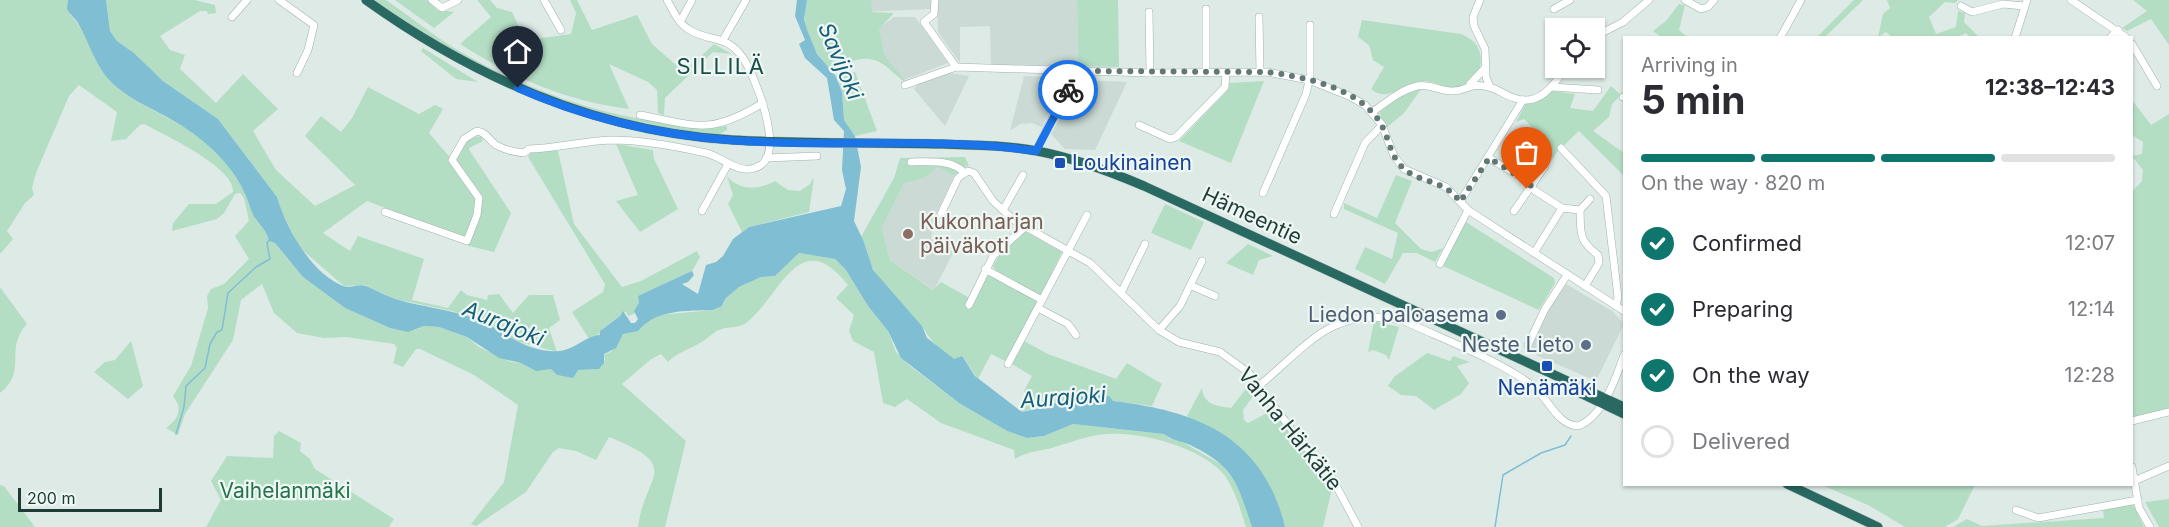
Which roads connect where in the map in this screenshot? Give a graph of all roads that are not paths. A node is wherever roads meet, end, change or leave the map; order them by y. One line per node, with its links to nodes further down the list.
1 (247, 0): 23 (street)
2 (279, 0): 40 (street)
3 (366, 0): 58 (highway, Hämeentie)
4 (458, 0): 17 (street)
5 (544, 0): 27 (street)
6 (667, 0): 25 (street)
7 (692, 0): 25 (street)
8 (746, 0): 34 (street)
9 (935, 0): 36 (street)
10 (1480, 0): 37 (street)
11 (1570, 0): 21 (street)
12 (1649, 0): 29 (street)
13 (1685, 0): 14 (street)
14 (1714, 0)
15 (1801, 0): 30 (street)
16 (2071, 0): 28 (street)
17 (434, 3)
18 (2026, 3): 19 (street); 31 (street)
19 (1961, 6)
20 (1206, 9): 42 (street)
21 (1554, 9)
22 (1149, 12): 41 (street)
23 (232, 17)
24 (1259, 17): 39 (street)
25 (681, 22): 34 (street)
26 (1310, 25): 45 (street)
27 (561, 30)
28 (2118, 30): 32 (street); 33 (street)
29 (1605, 31)
30 (1780, 36)
31 (2016, 36)
32 (2112, 36)
33 (2125, 36)
34 (723, 40): 53 (street)
35 (2133, 46): 48 (street)
36 (956, 67): 38 (street); 47 (street)
37 (1485, 68): 46 (street); 49 (street)
38 (1075, 71): 41 (street); 60 (street)
39 (1260, 72): 43 (street); 45 (street)
40 (297, 73)
41 (1150, 73): 42 (street)
42 (1206, 73): 43 (street)
43 (1227, 73): 56 (street)
44 (1558, 78): 50 (street)
45 (1309, 80): 54 (street); 70 (street)
46 (1470, 84): 49 (street); 54 (street)
47 (905, 85)
48 (2157, 86)
49 (1490, 87): 52 (street)
50 (1552, 87): 51 (street); 52 (street)
51 (1598, 90)
52 (1523, 100): 63 (street)
53 (763, 103): 55 (street); 58 (street)
54 (1372, 112): 57 (street)
55 (640, 115)
56 (1139, 125)
57 (1382, 125): 72 (street); 81 (street)
58 (768, 141): 60 (highway, Hämeentie); 62 (street)
59 (1561, 148): 97 (street)
60 (1036, 151): 106 (highway, Hämeentie)
61 (817, 156): 62 (street)
62 (765, 158): 65 (street)
63 (1489, 158): 69 (street); 72 (street)
64 (911, 162): 67 (street)
65 (728, 164): 77 (street); 79 (street)
66 (1545, 166): 69 (street)
67 (965, 172): 74 (street, Vanha Härkätie); 80 (street)
68 (1023, 175): 74 (street)
69 (1531, 186): 73 (street); 78 (street)
70 (1263, 193)
71 (1590, 199): 76 (street)
72 (1460, 202): 75 (street)
73 (1562, 208): 76 (street); 86 (street)
74 (1003, 210): 83 (street, Vanha Härkätie)
75 (1468, 210): 86 (street); 88 (street)
76 (1580, 210): 92 (street)
77 (702, 211)
78 (1514, 211)
79 (385, 212)
80 (941, 214)
81 (1334, 214)
82 (1087, 215): 85 (street)
83 (1025, 226): 85 (street, Vanha Härkätie); 89 (street)
84 (1144, 244): 93 (street)
85 (1068, 250): 93 (street, Vanha Härkätie); 95 (street)
86 (1534, 253): 90 (street)
87 (1202, 261): 91 (street)
88 (1440, 264)
89 (985, 269): 95 (street); 96 (street)
90 (1567, 275): 92 (street); 102 (street)
91 (1192, 286): 94 (street); 100 (street)
92 (1585, 286): 97 (street)
93 (1122, 291): 100 (street, Vanha Härkätie)
94 (1215, 296)
95 (1042, 300): 98 (street)
96 (969, 305)
97 (1616, 306): 99 (street)
98 (1038, 308): 101 (street); 104 (street)
99 (1623, 310)
100 (1159, 330): 105 (street, Vanha Härkätie)
101 (1076, 335)
102 (1528, 345)
103 (1623, 357): 106 (street)
104 (1008, 364)
105 (1260, 386): 106 (street); 117 (street, Vanha Härkätie)
106 (1603, 401): 107 (highway, Hämeentie); 109 (highway, Hämeentie)
107 (1623, 407)
108 (2169, 412): 110 (street)
109 (1623, 413)
110 (2133, 421)
111 (2169, 466): 113 (street)
112 (2133, 474): 113 (street)
113 (2134, 481): 115 (street)
114 (1791, 486): 118 (highway)
115 (2138, 504): 116 (street); 119 (street)
116 (2016, 510)
117 (1358, 527)
118 (1878, 527)
119 (2150, 527)

